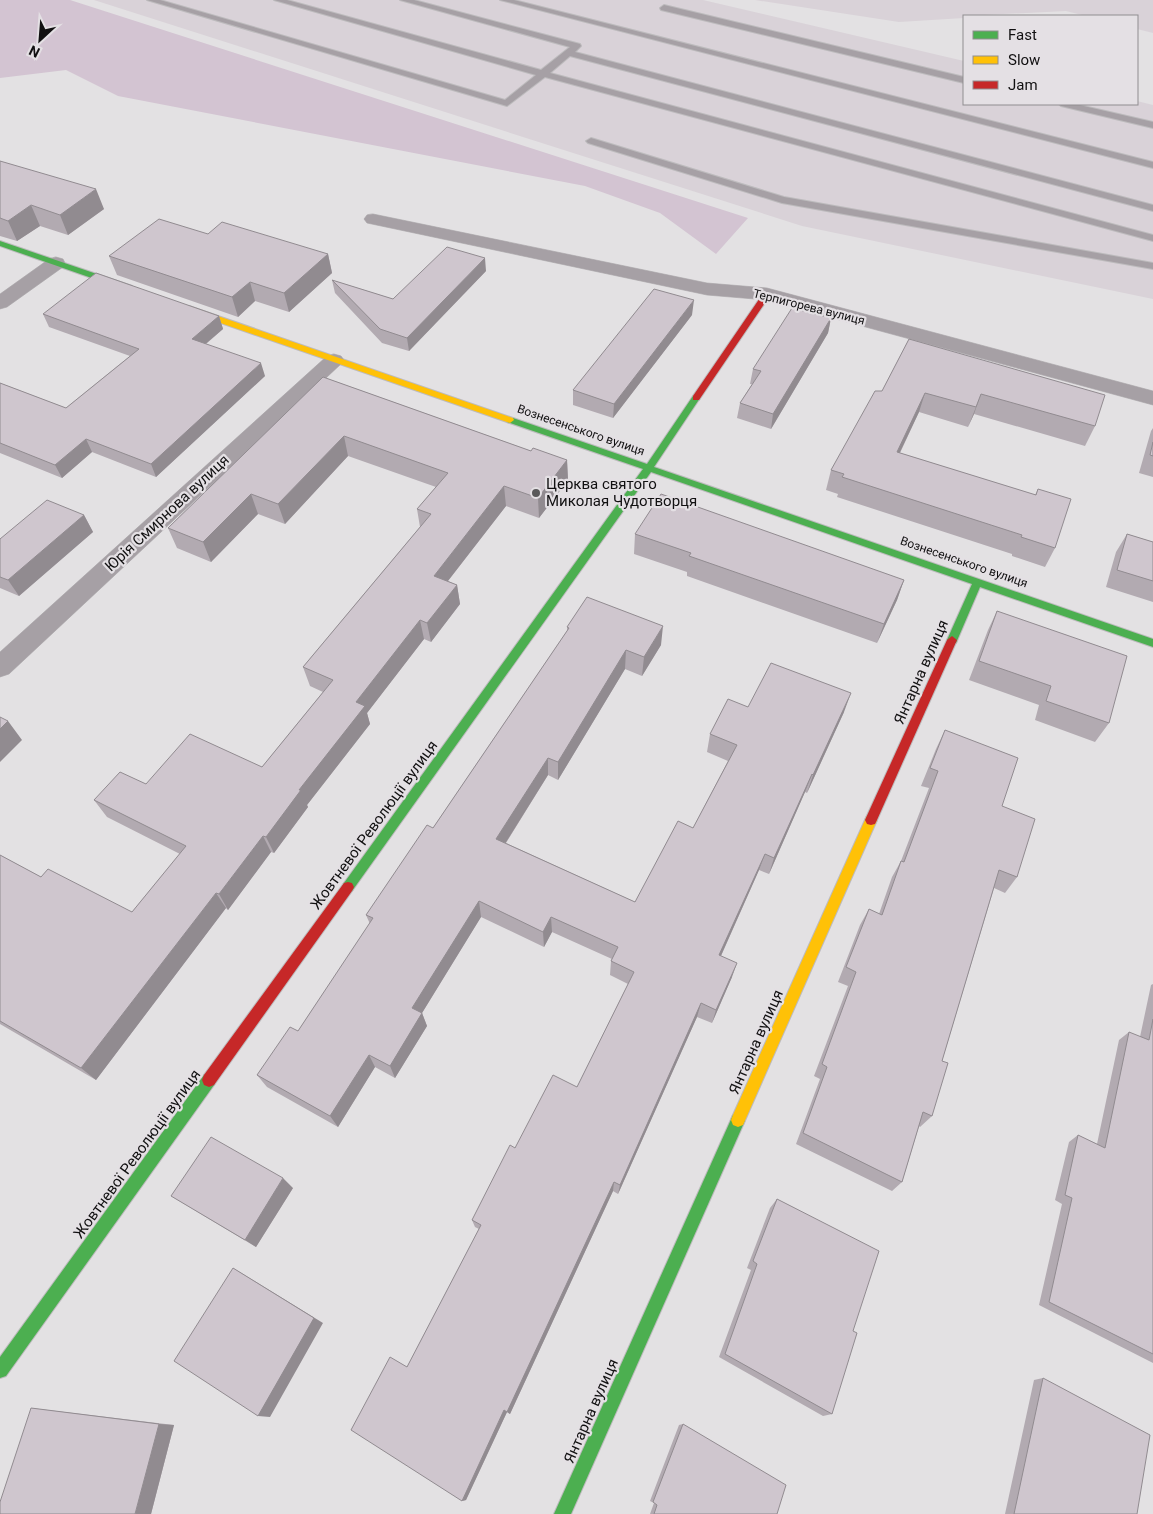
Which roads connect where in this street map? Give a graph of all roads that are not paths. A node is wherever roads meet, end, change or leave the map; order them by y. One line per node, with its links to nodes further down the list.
1 (151, 0): 7 (lane)
2 (278, 0): 7 (lane)
3 (404, 0): 6 (lane)
4 (504, 0): 12 (lane)
5 (664, 8): 8 (lane)
6 (570, 53): 7 (lane); 13 (lane)
7 (544, 74): 15 (lane)
8 (963, 80)
9 (1068, 105): 10 (lane)
10 (1153, 125)
11 (591, 141): 18 (lane)
12 (1153, 165)
13 (1153, 208)
14 (373, 219): 20 (street, Терпигорева вулиця)
15 (1153, 238)
16 (0, 243): 17 (street)
17 (56, 263): 19 (street); 21 (street)
18 (1153, 266)
19 (140, 292)
20 (767, 294): 24 (street, Терпигорева вулиця); 25 (street, Жовтневої Революції вулиця)
21 (0, 303)
22 (176, 305): 23 (street, Вознесенського вулиця)
23 (334, 360): 25 (street, Вознесенського вулиця); 28 (street, Юрія Смирнова вулиця)
24 (1153, 398)
25 (649, 468): 26 (street, Вознесенського вулиця); 29 (street, Жовтневої Революції вулиця)
26 (978, 582): 27 (street, Вознесенського вулиця); 30 (street, Янтарна вулиця)
27 (1153, 643)
28 (0, 667)
29 (0, 1370)
30 (562, 1514)

